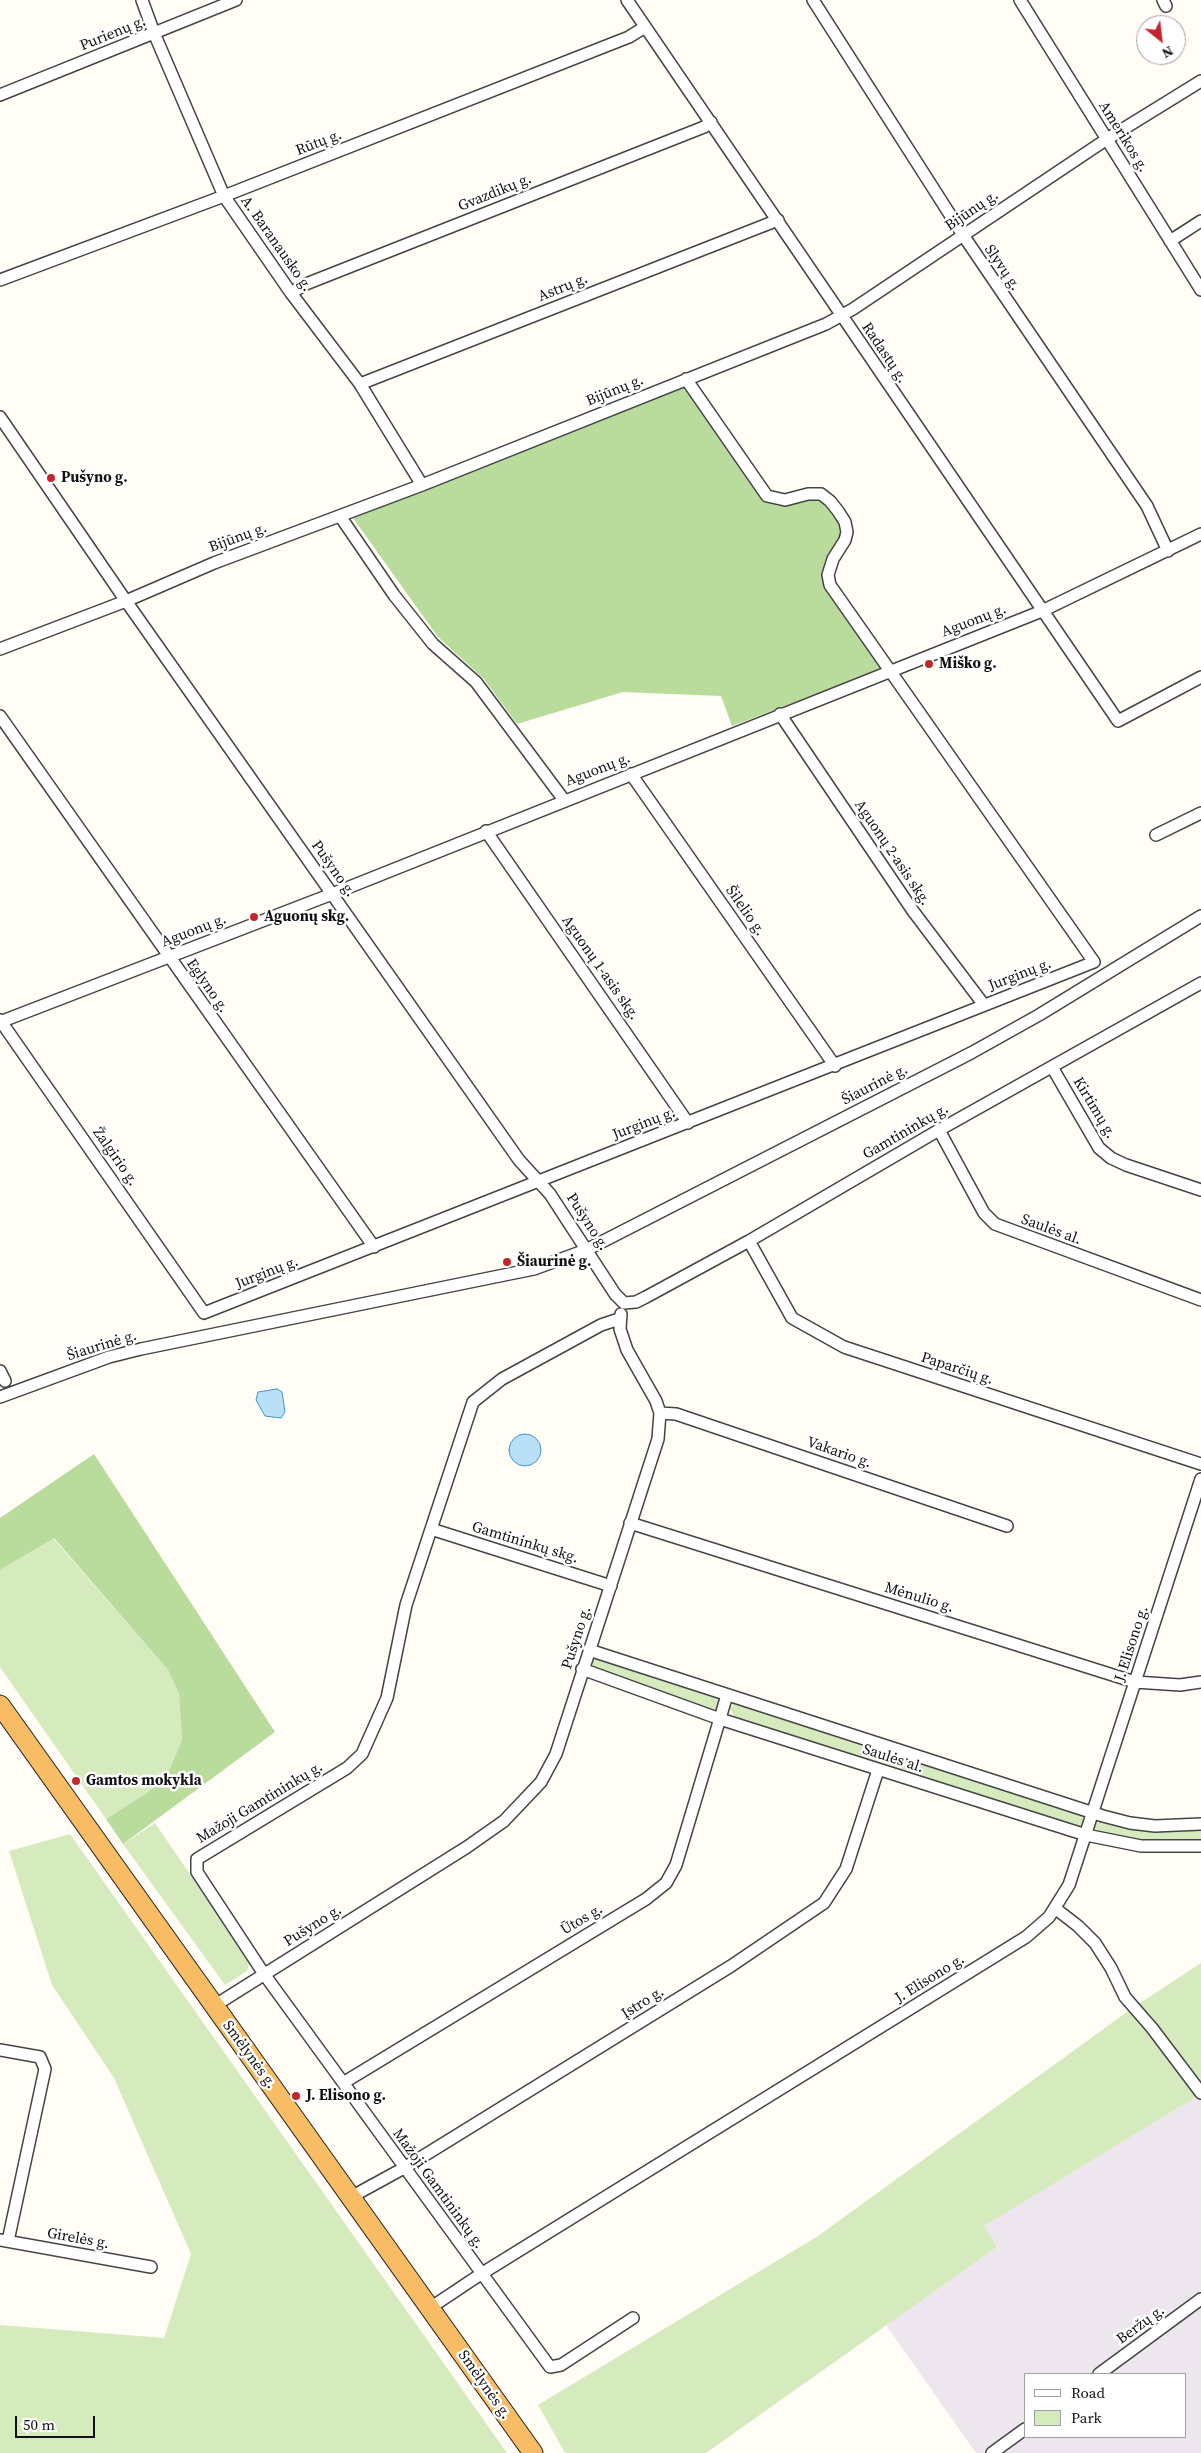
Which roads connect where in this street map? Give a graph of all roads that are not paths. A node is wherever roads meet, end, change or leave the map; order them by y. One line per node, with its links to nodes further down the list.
1 (142, 0): 7 (street, A. Baranausko g.)
2 (236, 0): 7 (street, Purienų g.)
3 (627, 0): 6 (street, Radastų g.)
4 (814, 0): 15 (street, Slyvų g.)
5 (1020, 0): 11 (street, Amerikos g.)
6 (645, 27): 10 (street, Radastų g.); 12 (street, Rūtų g.)
7 (154, 33): 9 (street, Purienų g.); 12 (street, A. Baranausko g.)
8 (1201, 81): 11 (street, Bijūnų g.)
9 (0, 95)
10 (711, 122): 13 (street, Radastų g.); 19 (street, Gvazdikų g.)
11 (1107, 139): 15 (street, Bijūnų g.); 16 (street, Amerikos g.)
12 (224, 196): 17 (street, Rūtų g.); 19 (street, A. Baranausko g.)
13 (778, 220): 20 (street, Radastų g.); 22 (street, Astrų g.)
14 (1201, 221): 16 (street)
15 (963, 235): 20 (street, Bijūnų g.); 27 (street, Slyvų g.)
16 (1170, 241): 18 (street, Amerikos g.)
17 (0, 280)
18 (1201, 290)
19 (291, 293): 22 (street, A. Baranausko g.)
20 (841, 316): 21 (street, Bijūnų g.); 29 (street, Radastų g.)
21 (686, 379): 24 (street, Bijūnų g.); 31 (street)
22 (360, 384): 24 (street, A. Baranausko g.)
23 (0, 417): 28 (street, Pušyno g.)
24 (422, 485): 25 (street, Bijūnų g.)
25 (340, 516): 28 (street, Bijūnų g.); 36 (street)
26 (1201, 534): 27 (street, Aguonų g.)
27 (1168, 551): 29 (street, Aguonų g.)
28 (126, 601): 30 (street, Bijūnų g.); 40 (street, Pušyno g.)
29 (1042, 611): 31 (street, Aguonų g.); 32 (street, Radastų g.)
30 (0, 650)
31 (891, 670): 33 (street, Aguonų g.); 44 (street, Jurginų g.)
32 (1201, 678)
33 (780, 714): 35 (street, Aguonų g.); 44 (street, Aguonų 2-asis skg.)
34 (0, 716): 42 (street, Eglyno g.)
35 (631, 774): 36 (street, Aguonų g.); 46 (street, Šilelio g.)
36 (564, 800): 38 (street, Aguonų g.)
37 (1201, 813): 39 (street)
38 (486, 831): 40 (street, Aguonų g.); 48 (street, Aguonų 1-asis skg.)
39 (1156, 835)
40 (332, 894): 42 (street, Aguonų g.); 50 (street, Pušyno g.)
41 (1201, 916): 54 (street, Šiaurinė g.)
42 (168, 958): 45 (street, Aguonų g.); 53 (street, Eglyno g.)
43 (1201, 983): 47 (street, Gamtininkų g.)
44 (984, 1005): 46 (street, Jurginų g.)
45 (0, 1021): 57 (street, Žalgirio g.)
46 (835, 1066): 48 (street, Jurginų g.)
47 (1052, 1067): 49 (street, Gamtininkų g.); 51 (street, Kirtimų g.)
48 (688, 1123): 50 (street, Jurginų g.)
49 (939, 1130): 52 (street, Gamtininkų g.); 55 (street, Saulės al.)
50 (538, 1181): 53 (street, Jurginų g.); 54 (street, Pušyno g.)
51 (1201, 1190)
52 (749, 1241): 56 (street, Gamtininkų g.); 61 (street, Paparčių g.)
53 (374, 1247): 57 (street, Jurginų g.)
54 (586, 1250): 56 (street, Pušyno g.); 59 (street, Šiaurinė g.)
55 (1201, 1300)
56 (624, 1303): 58 (street)
57 (204, 1313)
58 (619, 1319): 60 (street, Pušyno g.); 65 (street, Mažoji Gamtininkų g.)
59 (0, 1397)
60 (660, 1413): 63 (street, Pušyno g.); 64 (street, Vakario g.)
61 (1201, 1464)
62 (1201, 1479): 69 (street, J. Elisono g.)
63 (630, 1523): 66 (street, Pušyno g.); 69 (street, Mėnulio g.)
64 (1007, 1526)
65 (431, 1529): 66 (street, Gamtininkų skg.); 80 (street, Mažoji Gamtininkų g.)
66 (611, 1586): 67 (street, Pušyno g.)
67 (589, 1650): 68 (street, Pušyno g.); 71 (street, Saulės al.)
68 (582, 1669): 73 (street, Saulės al.); 80 (street, Pušyno g.)
69 (1135, 1682): 70 (street, Mėnulio g.); 75 (street, J. Elisono g.)
70 (1201, 1682)
71 (727, 1695): 73 (street, Ūtos g.); 75 (street, Saulės al.)
72 (0, 1706): 81 (highway, Smėlynės g.)
73 (720, 1719): 74 (street, Saulės al.); 83 (street, Ūtos g.)
74 (878, 1770): 77 (street, Saulės al.); 85 (street, Įstro g.)
75 (1093, 1813): 76 (street, Saulės al.); 77 (street, J. Elisono g.)
76 (1201, 1824)
77 (1086, 1835): 78 (street, Saulės al.); 79 (street, J. Elisono g.)
78 (1201, 1846)
79 (1056, 1909): 84 (street); 89 (street, J. Elisono g.)
80 (264, 1974): 81 (street, Pušyno g.); 83 (street, Mažoji Gamtininkų g.)
81 (214, 2006): 86 (highway, Smėlynės g.)
82 (0, 2050): 87 (street)
83 (343, 2083): 85 (street, Mažoji Gamtininkų g.)
84 (1200, 2090)
85 (404, 2168): 86 (street, Įstro g.); 89 (street, Mažoji Gamtininkų g.)
86 (351, 2197): 91 (highway, Smėlynės g.)
87 (4, 2241): 88 (street, Girelės g.)
88 (152, 2267)
89 (481, 2274): 91 (street, J. Elisono g.); 92 (street, Mažoji Gamtininkų g.)
90 (1201, 2299): 93 (street, Beržų g.)
91 (430, 2308): 95 (highway, Smėlynės g.)
92 (633, 2318)
93 (1100, 2373)
94 (1024, 2430): 96 (street)
95 (533, 2453)
96 (992, 2453)

